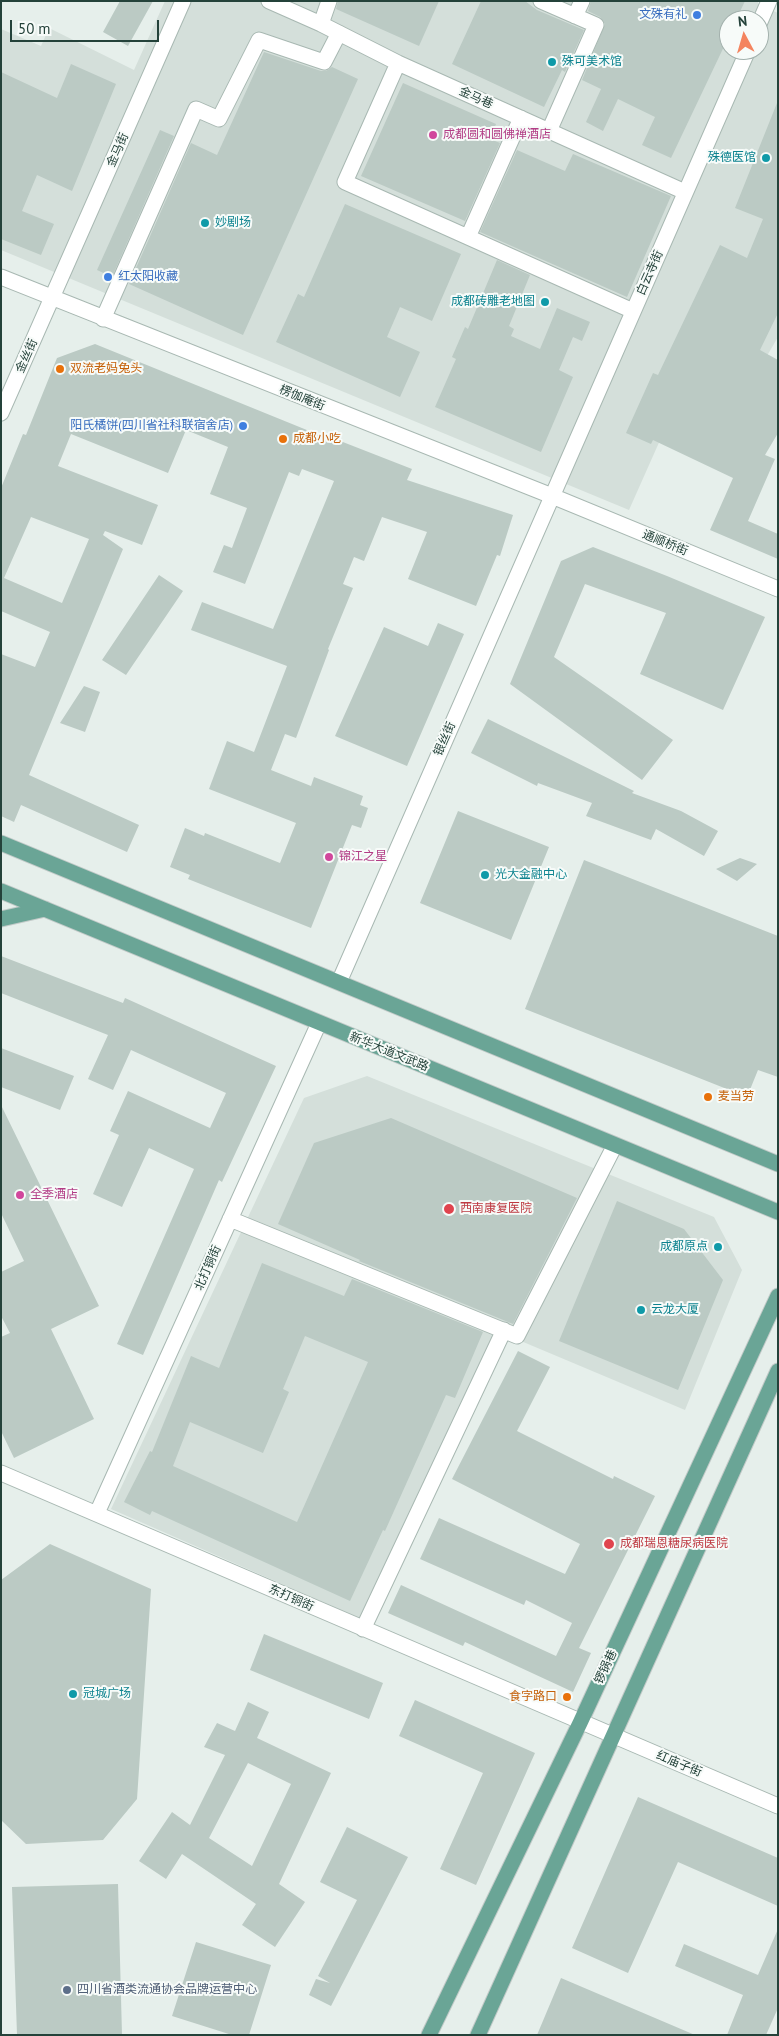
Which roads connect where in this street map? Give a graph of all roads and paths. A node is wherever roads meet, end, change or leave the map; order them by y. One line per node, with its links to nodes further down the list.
1 (183, 1): 16 (street, 金马街)
2 (269, 1): 7 (street, 金马巷)
3 (329, 1): 7 (street)
4 (542, 1): 6 (street)
5 (582, 1): 6 (street)
6 (575, 16): 12 (street)
7 (321, 24): 8 (street, 金马巷)
8 (339, 33): 10 (street, 金马巷); 18 (street)
9 (744, 60): 13 (street, 白云寺街)
10 (398, 63): 11 (street, 金马巷); 14 (street)
11 (521, 118): 12 (street, 金马巷); 14 (street)
12 (549, 131): 13 (street, 金马巷)
13 (685, 192): 17 (street, 白云寺街)
14 (468, 237): 17 (street)
15 (1, 277): 16 (street, 楞伽庵街)
16 (53, 299): 18 (street, 楞伽庵街); 19 (street, 金丝街)
17 (633, 311): 20 (street, 白云寺街)
18 (103, 319): 20 (street, 楞伽庵街)
19 (1, 413)
20 (552, 496): 21 (street, 通顺桥街); 26 (street, 银丝街)
21 (778, 589)
22 (1, 843): 26 (main road)
23 (1, 891): 24 (main road, 新华大道文武路)
24 (45, 909): 25 (main road); 27 (main road, 新华大道文武路)
25 (1, 919)
26 (339, 982): 29 (main road)
27 (319, 1023): 28 (main road, 新华大道文武路); 31 (street, 北打铜街)
28 (615, 1145): 30 (main road, 新华大道文武路); 33 (street)
29 (778, 1164)
30 (778, 1212)
31 (230, 1219): 33 (street); 36 (street, 北打铜街)
32 (778, 1296): 38 (main road, 锣锅巷)
33 (504, 1330): 37 (street)
34 (778, 1371): 39 (main road)
35 (1, 1473): 36 (street, 东打铜街)
36 (97, 1513): 37 (street, 东打铜街)
37 (363, 1629): 38 (street, 东打铜街)
38 (580, 1723): 39 (street, 红庙子街); 41 (main road, 锣锅巷)
39 (613, 1737): 40 (street, 红庙子街); 42 (main road)
40 (778, 1806)
41 (429, 2035)
42 (478, 2035)

